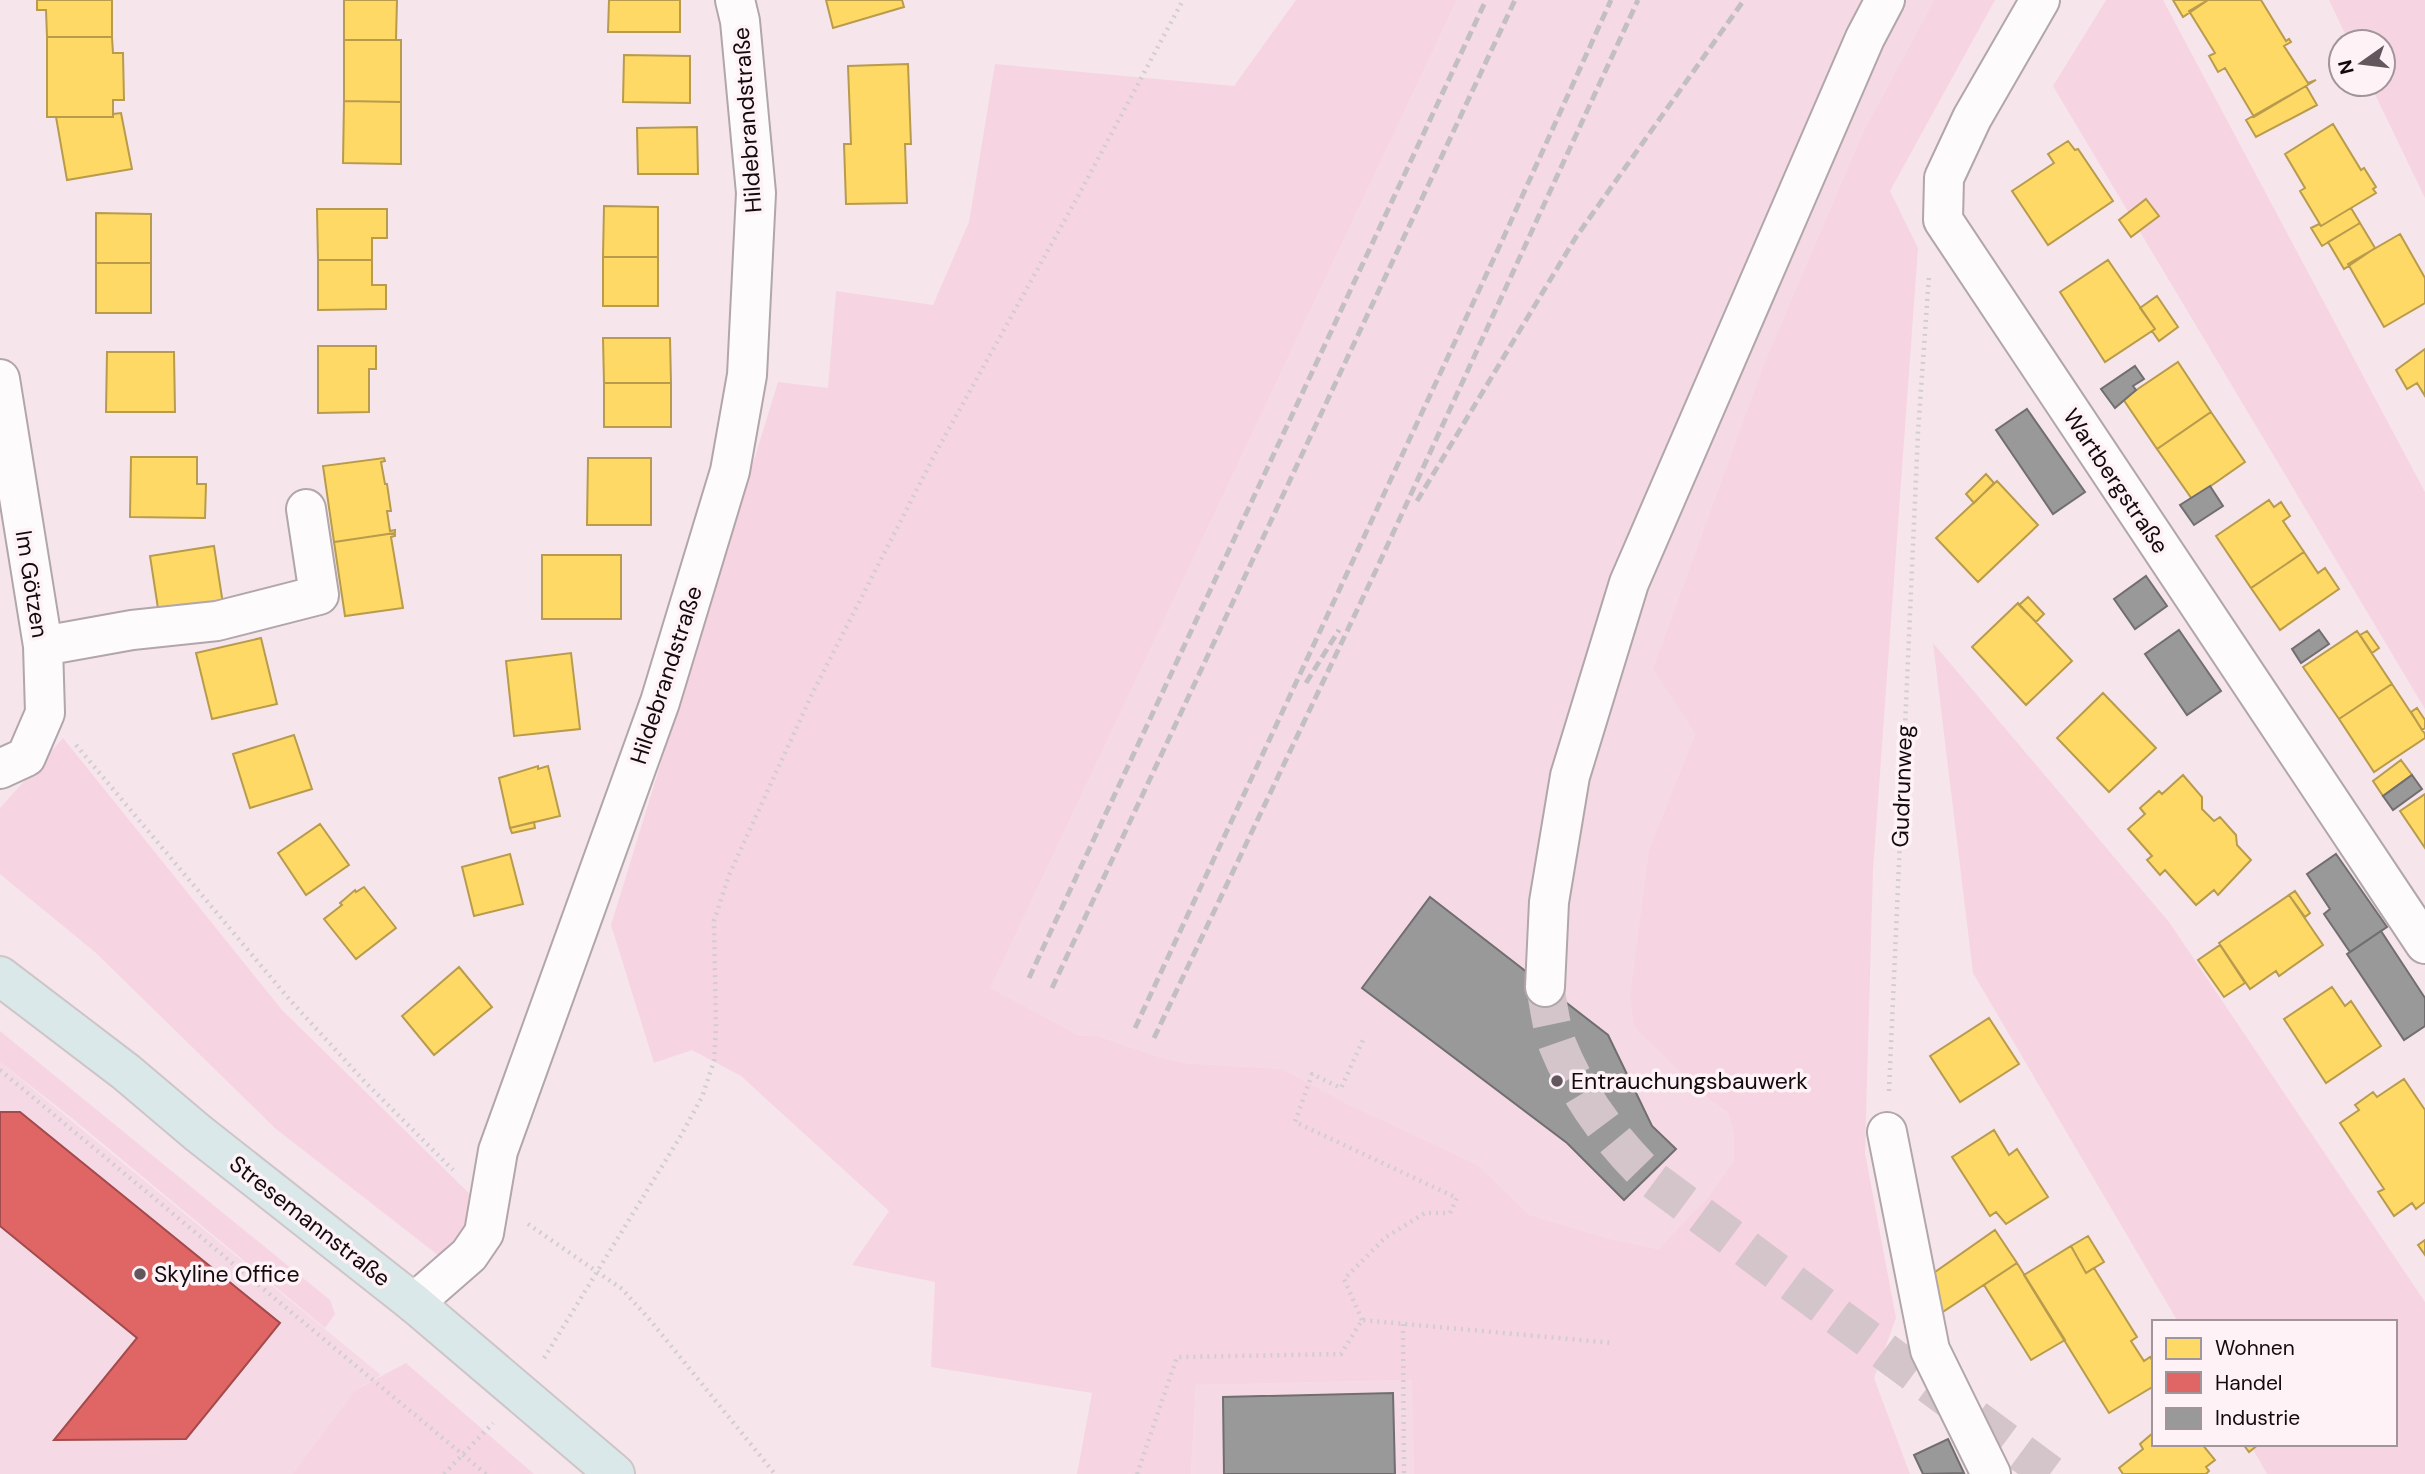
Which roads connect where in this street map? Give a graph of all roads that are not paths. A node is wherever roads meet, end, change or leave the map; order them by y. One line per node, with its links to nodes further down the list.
1 (736, 0): 12 (street, Hildebrandstraße)
2 (1885, 0): 10 (street)
3 (2040, 0): 8 (street, Wartbergstraße)
4 (0, 379): 6 (street, Im Götzen)
5 (306, 509): 6 (street)
6 (43, 646): 7 (street, Im Götzen)
7 (0, 769)
8 (2425, 944)
9 (0, 976): 12 (main road, Stresemannstraße)
10 (1545, 987)
11 (1887, 1132): 14 (street)
12 (414, 1303): 13 (main road, Stresemannstraße)
13 (615, 1474)
14 (1991, 1474)

